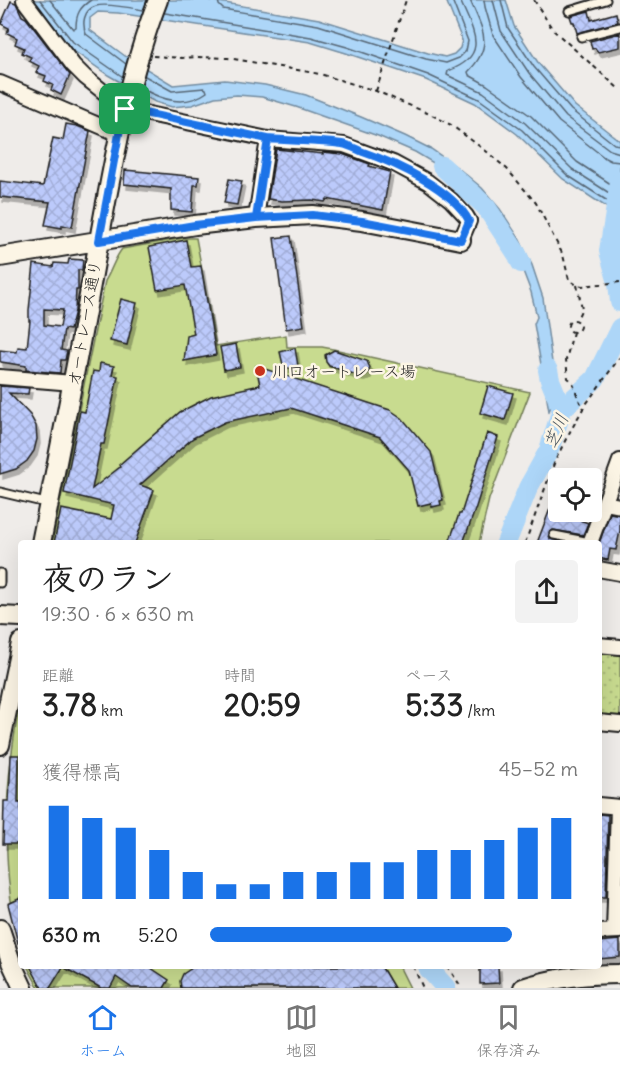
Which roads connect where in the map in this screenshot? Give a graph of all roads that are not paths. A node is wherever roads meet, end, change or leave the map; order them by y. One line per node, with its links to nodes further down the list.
1 (24, 0): 8 (street)
2 (158, 0): 8 (street, オートレース通り)
3 (606, 0): 4 (lane)
4 (569, 11)
5 (620, 27): 6 (lane)
6 (581, 38)
7 (0, 83): 9 (street)
8 (125, 109): 9 (street, オートレース通り); 10 (street)
9 (119, 134): 13 (street, オートレース通り)
10 (268, 139): 11 (street); 12 (street)
11 (256, 218): 12 (street); 13 (street)
12 (461, 240)
13 (99, 241): 14 (street); 16 (street, オートレース通り)
14 (0, 257)
15 (0, 376): 16 (street)
16 (73, 383): 20 (street, オートレース通り)
17 (620, 461): 19 (street)
18 (0, 492): 20 (lane)
19 (605, 502): 21 (street); 25 (street)
20 (49, 504): 23 (street, オートレース通り)
21 (620, 506)
22 (554, 535): 24 (lane)
23 (42, 540)
24 (580, 540)
25 (591, 540)
26 (602, 570): 28 (street)
27 (0, 573): 29 (lane)
28 (620, 573)
29 (0, 583)
30 (0, 616): 31 (street)
31 (18, 617)
32 (602, 645): 33 (street)
33 (620, 647)
34 (18, 657): 37 (street)
35 (602, 722): 36 (street)
36 (620, 724)
37 (1, 735)
38 (602, 805): 39 (street)
39 (619, 807): 41 (street)
40 (0, 929): 44 (street)
41 (617, 931): 42 (street)
42 (602, 932)
43 (620, 974): 45 (street)
44 (23, 988)
45 (523, 988)

